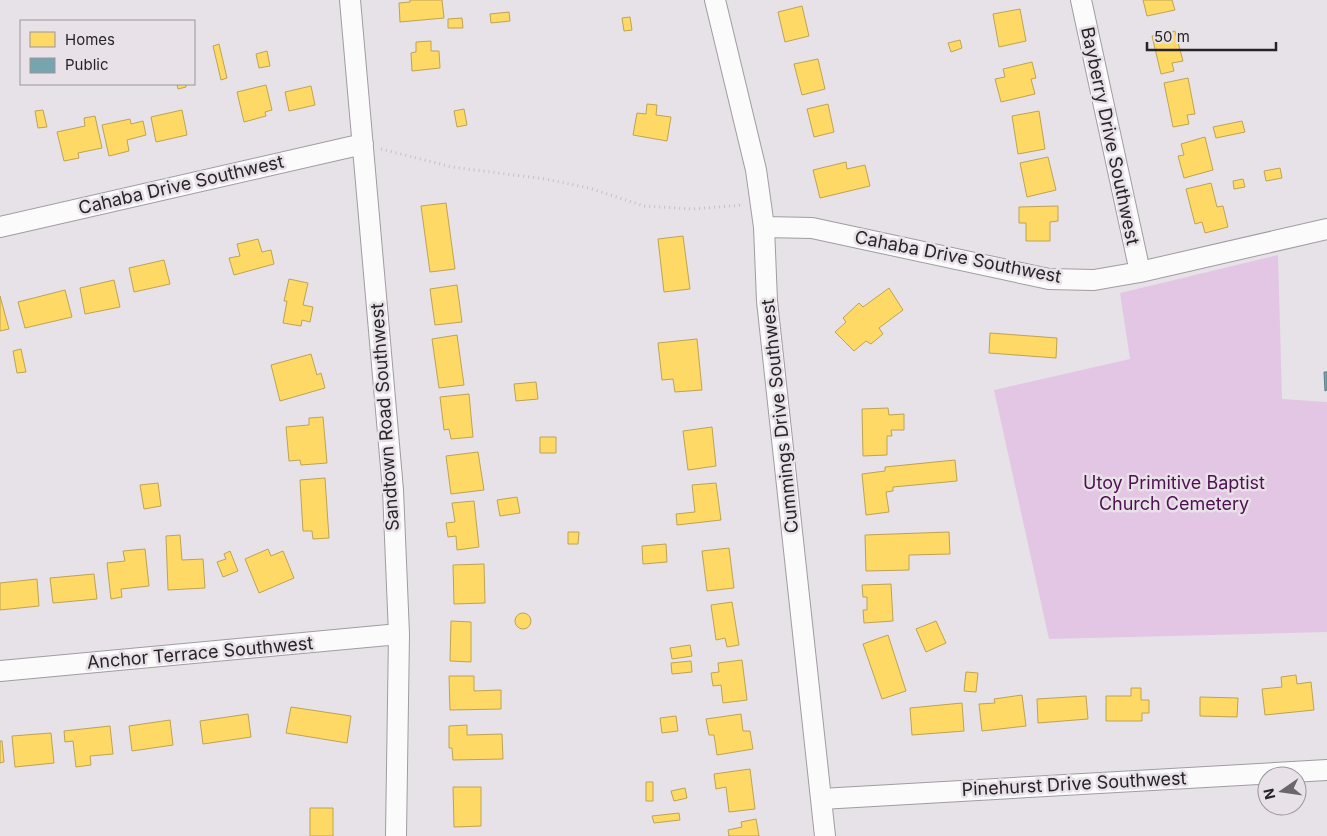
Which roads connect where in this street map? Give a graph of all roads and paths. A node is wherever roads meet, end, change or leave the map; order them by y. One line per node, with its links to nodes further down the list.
1 (350, 0): 4 (street, Sandtown Road Southwest)
2 (715, 0): 5 (street, Cummings Drive Southwest)
3 (1081, 0): 9 (street, Bayberry Drive Southwest)
4 (363, 144): 5 (path); 6 (street, Cahaba Drive Southwest); 10 (street, Sandtown Road Southwest)
5 (761, 203): 7 (street, Cummings Drive Southwest)
6 (0, 227)
7 (764, 227): 9 (street, Cahaba Drive Southwest); 13 (street, Cummings Drive Southwest)
8 (1327, 229): 9 (street, Cahaba Drive Southwest)
9 (1140, 272)
10 (399, 634): 11 (street, Anchor Terrace Southwest); 14 (street, Sandtown Road Southwest)
11 (0, 671)
12 (1327, 770): 13 (street, Pinehurst Drive Southwest)
13 (821, 798): 15 (street, Cummings Drive Southwest)
14 (396, 836)
15 (825, 836)

